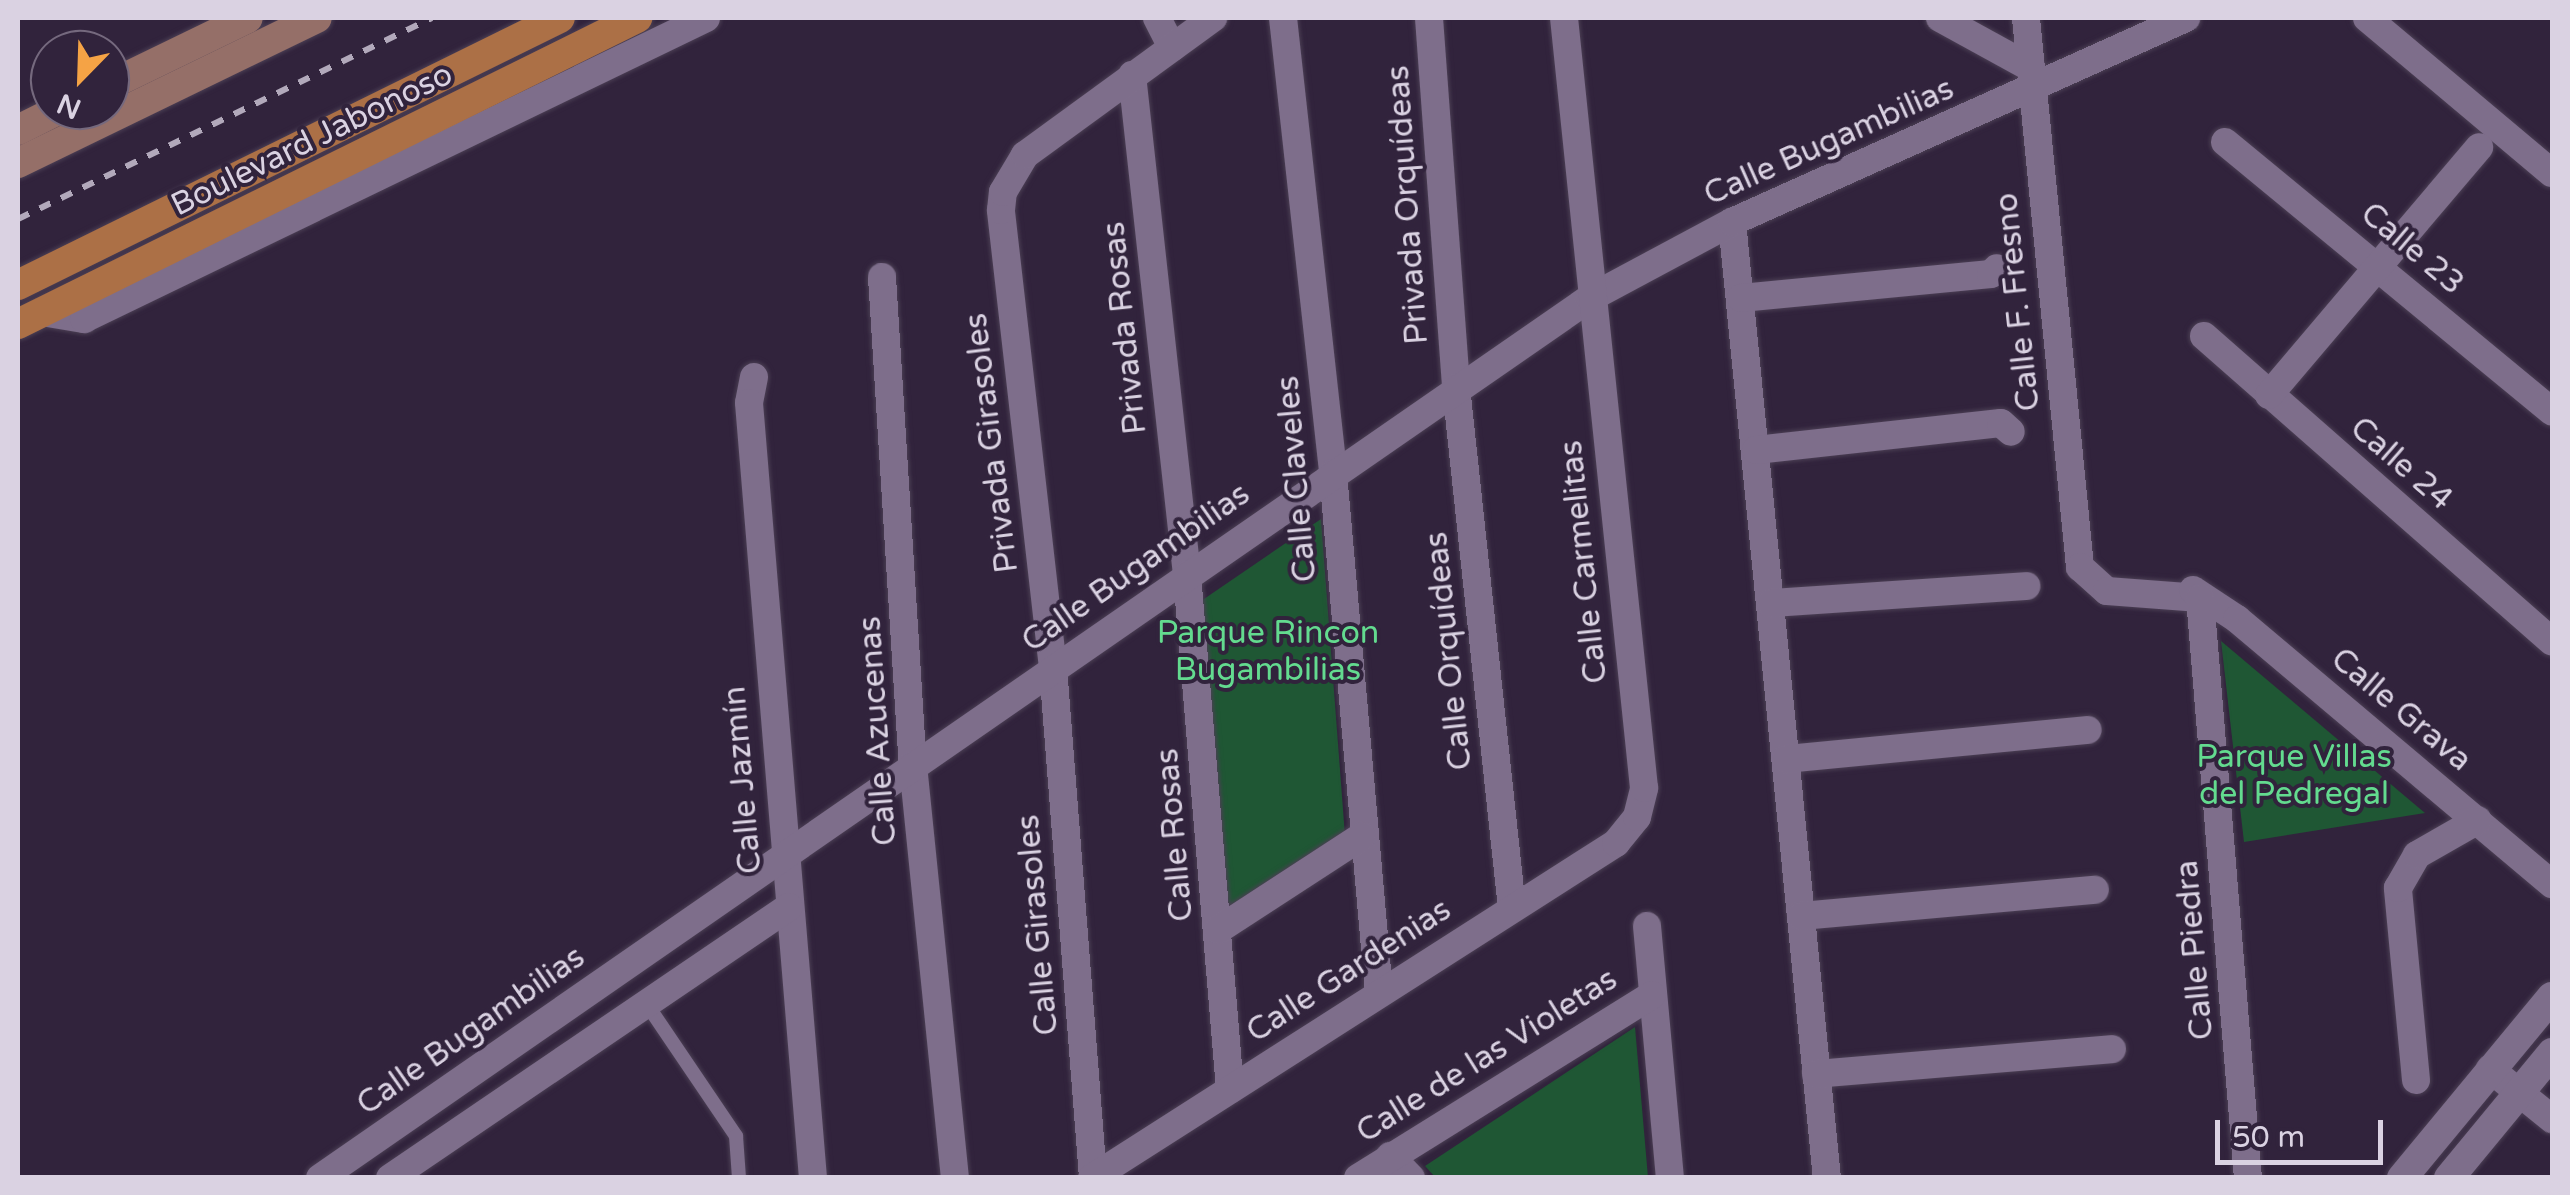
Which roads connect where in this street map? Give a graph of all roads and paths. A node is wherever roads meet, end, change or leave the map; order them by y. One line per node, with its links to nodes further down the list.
1 (248, 18): 18 (main road)
2 (317, 18): 22 (main road)
3 (560, 18): 26 (main road, Boulevard Jabonoso)
4 (636, 18): 33 (main road, Boulevard Jabonoso)
5 (706, 18): 15 (street)
6 (1157, 18): 16 (street)
7 (1213, 18): 16 (street)
8 (1283, 18): 41 (street, Calle Claveles)
9 (1429, 18): 36 (street, Privada Orquídeas)
10 (1564, 18): 32 (street, Calle Carmelitas)
11 (1940, 18): 19 (street)
12 (2026, 18): 19 (street, Calle F. Fresno)
13 (2186, 18): 19 (street, Calle Bugambilias)
14 (2368, 18): 23 (street)
15 (672, 25): 33 (street)
16 (1172, 46): 17 (street)
17 (1132, 74): 42 (street, Privada Rosas); 48 (street, Privada Girasoles)
18 (130, 75)
19 (2032, 78): 24 (street, Calle Bugambilias); 43 (street, Calle F. Fresno)
20 (2225, 142): 25 (street, Calle 23)
21 (2479, 147): 25 (street)
22 (18, 163)
23 (2552, 173)
24 (1732, 222): 31 (street); 32 (street, Calle Bugambilias)
25 (2381, 267): 37 (street); 38 (street, Calle 23)
26 (53, 268): 28 (main road); 30 (main road, Boulevard Jabonoso)
27 (1996, 268): 31 (street)
28 (18, 272)
29 (882, 277): 51 (street, Calle Azucenas)
30 (18, 286)
31 (1740, 286): 40 (street)
32 (1590, 298): 36 (street, Calle Bugambilias); 52 (street, Calle Carmelitas)
33 (30, 318)
34 (2204, 336): 37 (street, Calle 24)
35 (754, 377): 55 (street, Calle Jazmín)
36 (1456, 388): 41 (street, Calle Bugambilias); 59 (street, Calle Orquídeas)
37 (2269, 395): 47 (street, Calle 24)
38 (2552, 412)
39 (2012, 432): 40 (street)
40 (1756, 450): 46 (street)
41 (1333, 472): 42 (street, Calle Bugambilias); 54 (street, Calle Claveles)
42 (1187, 575): 48 (street, Calle Bugambilias); 62 (street, Calle Rosas)
43 (2085, 578): 45 (street, Calle Grava)
44 (2026, 586): 46 (street)
45 (2200, 598): 53 (street, Calle Grava); 88 (street, Calle Piedra)
46 (1771, 603): 50 (street)
47 (2552, 642)
48 (1053, 668): 51 (street, Calle Bugambilias); 78 (street, Calle Girasoles)
49 (2088, 730): 50 (street)
50 (1786, 759): 60 (street)
51 (913, 766): 55 (street, Calle Bugambilias); 83 (street, Calle Azucenas)
52 (1638, 818): 59 (street, Calle Gardenias)
53 (2478, 820): 56 (street, Calle Grava); 71 (street)
54 (1362, 836): 62 (street); 63 (street, Calle Claveles)
55 (783, 856): 58 (street, Calle Jazmín); 72 (street, Calle Bugambilias)
56 (2552, 884)
57 (2095, 890): 60 (street)
58 (789, 908): 66 (street); 82 (street, Calle Jazmín)
59 (1512, 908): 63 (street, Calle Gardenias)
60 (1801, 916): 70 (street)
61 (1647, 926): 64 (street)
62 (1218, 930): 73 (street, Calle Rosas)
63 (1379, 994): 73 (street, Calle Gardenias)
64 (1652, 994): 77 (street, Calle de las Violetas); 86 (street)
65 (2552, 998): 69 (street)
66 (646, 1003): 75 (street); 81 (lane)
67 (2112, 1049): 70 (street)
68 (2552, 1053): 74 (street)
69 (2490, 1069): 74 (street); 89 (street)
70 (1816, 1074): 87 (street)
71 (2416, 1080)
72 (460, 1081): 75 (street); 79 (street, Calle Bugambilias)
73 (1230, 1089): 78 (street, Calle Gardenias)
74 (2519, 1093): 76 (street); 90 (street)
75 (478, 1117): 80 (street)
76 (2552, 1120)
77 (1390, 1156): 84 (street, Calle de las Violetas); 85 (street)
78 (1092, 1177)
79 (320, 1178)
80 (390, 1178)
81 (739, 1178)
82 (813, 1178)
83 (955, 1178)
84 (1358, 1178)
85 (1411, 1178)
86 (1670, 1178)
87 (1827, 1178)
88 (2248, 1178)
89 (2402, 1178)
90 (2449, 1178)

